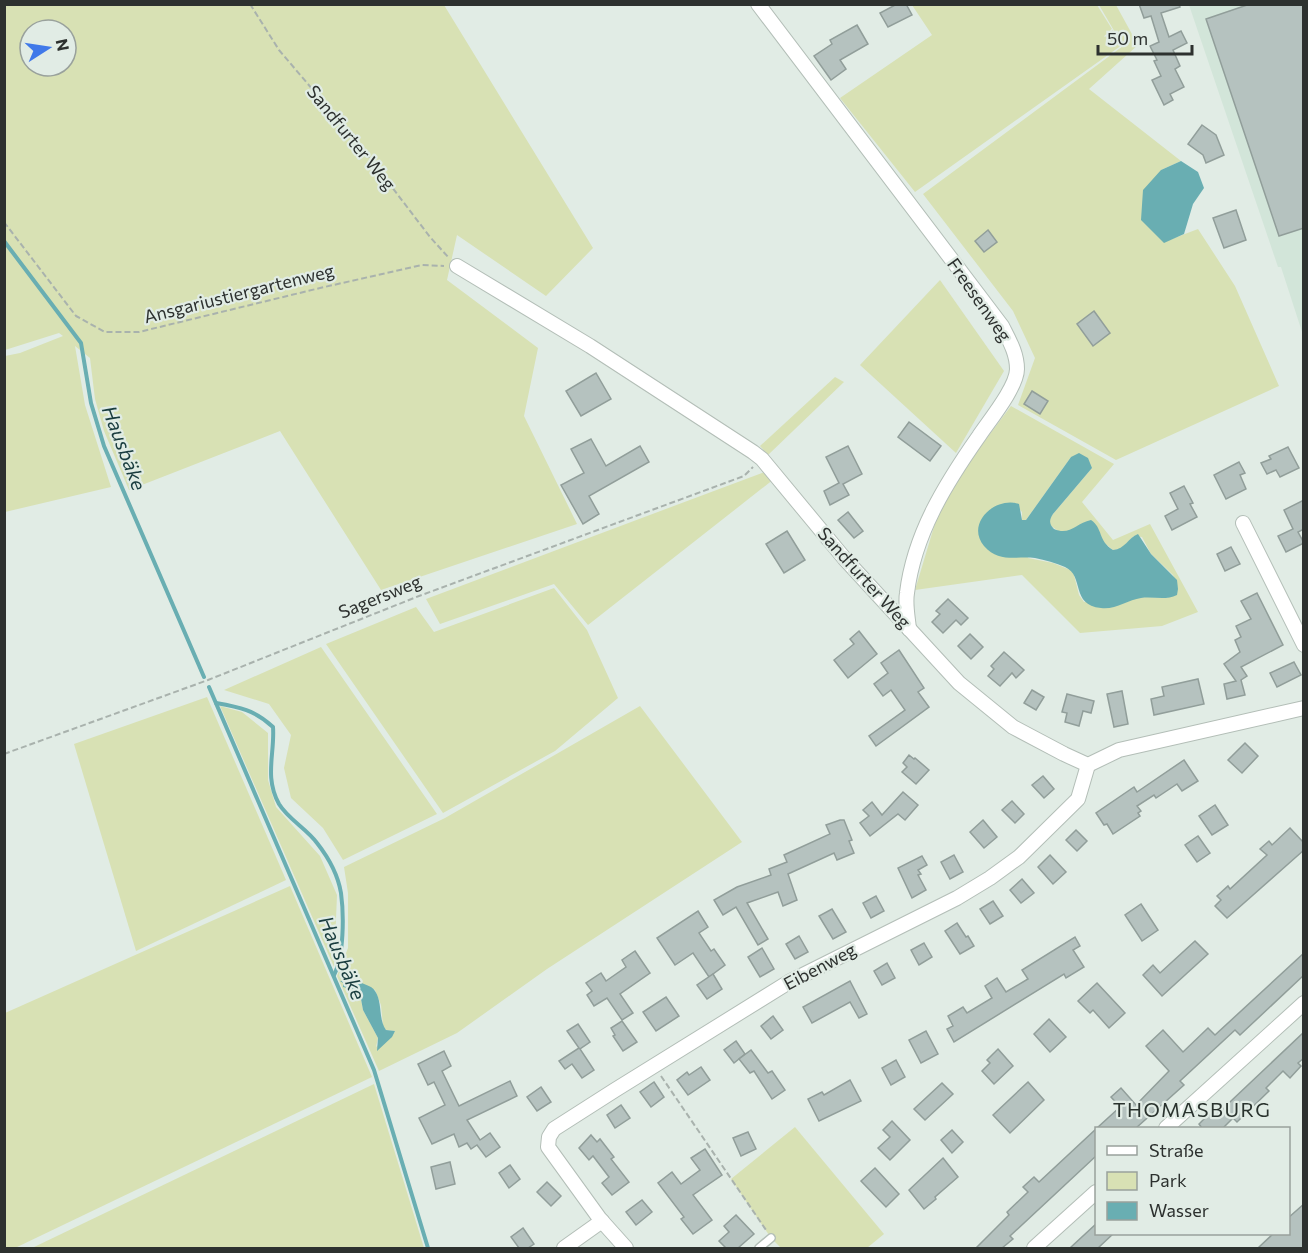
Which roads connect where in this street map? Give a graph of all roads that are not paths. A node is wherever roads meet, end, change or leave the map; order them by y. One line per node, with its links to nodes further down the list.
1 (758, 4): 4 (street, Freesenweg)
2 (457, 266): 4 (street, Sandfurter Weg)
3 (1243, 524): 5 (street)
4 (909, 629): 7 (street, Sandfurter Weg)
5 (1304, 645)
6 (1304, 708): 7 (street)
7 (1088, 765): 11 (street, Eibenweg)
8 (1304, 1003): 9 (street)
9 (1167, 1127)
10 (1095, 1193): 16 (street)
11 (602, 1221): 13 (street); 14 (street)
12 (771, 1238): 15 (lane)
13 (564, 1248)
14 (626, 1248)
15 (759, 1248)
16 (1034, 1248)

